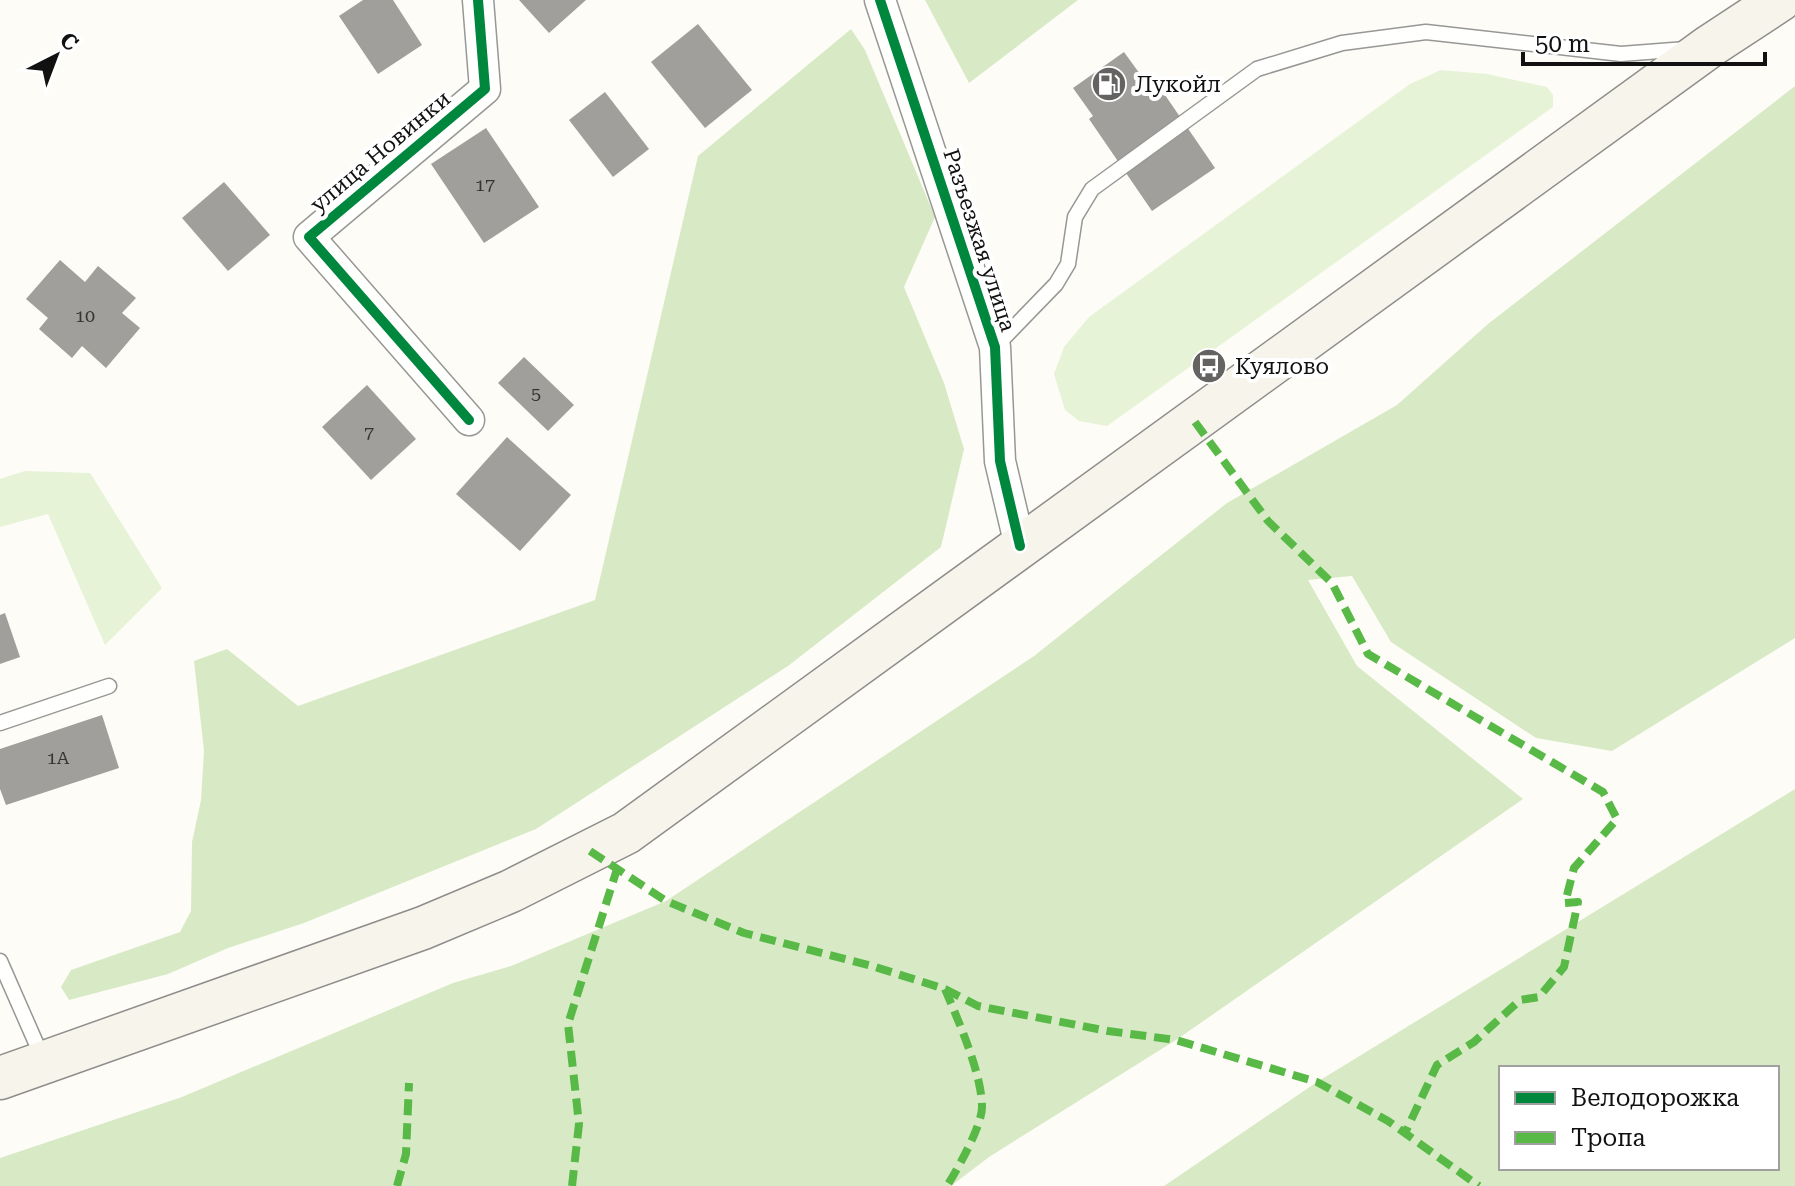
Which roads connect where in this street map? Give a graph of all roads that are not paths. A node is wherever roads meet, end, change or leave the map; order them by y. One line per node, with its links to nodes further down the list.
1 (478, 0): 6 (street, улица Новинки)
2 (880, 0): 5 (street, Разъезжая улица)
3 (1780, 0): 4 (main road)
4 (1710, 46): 5 (lane); 7 (main road)
5 (995, 347): 7 (street, Разъезжая улица)
6 (469, 420)
7 (1020, 546): 11 (main road)
8 (109, 686): 9 (lane)
9 (0, 723)
10 (0, 961): 11 (lane)
11 (44, 1063): 12 (main road)
12 (0, 1078)

